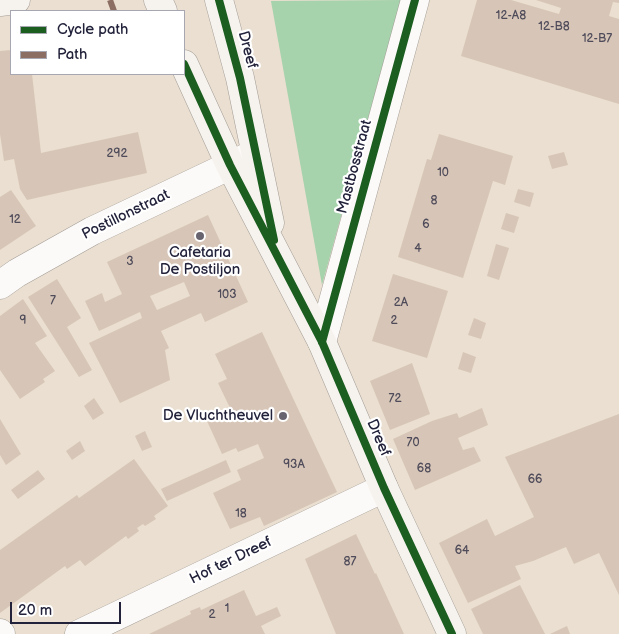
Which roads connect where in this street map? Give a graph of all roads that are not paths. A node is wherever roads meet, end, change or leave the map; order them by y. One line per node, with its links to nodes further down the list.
1 (16, 0): 4 (street)
2 (219, 0): 6 (street, Dreef)
3 (415, 0): 10 (street, Mastbosstraat)
4 (0, 2)
5 (185, 66): 7 (street, Dreef)
6 (256, 153): 7 (street, Postillonstraat); 8 (street, Dreef)
7 (230, 165): 8 (street, Dreef); 9 (street, Postillonstraat)
8 (277, 254): 10 (street, Dreef)
9 (0, 285)
10 (322, 342): 11 (street, Dreef)
11 (384, 488): 12 (street, Hof ter Dreef); 13 (street, Dreef)
12 (79, 634)
13 (452, 634)

